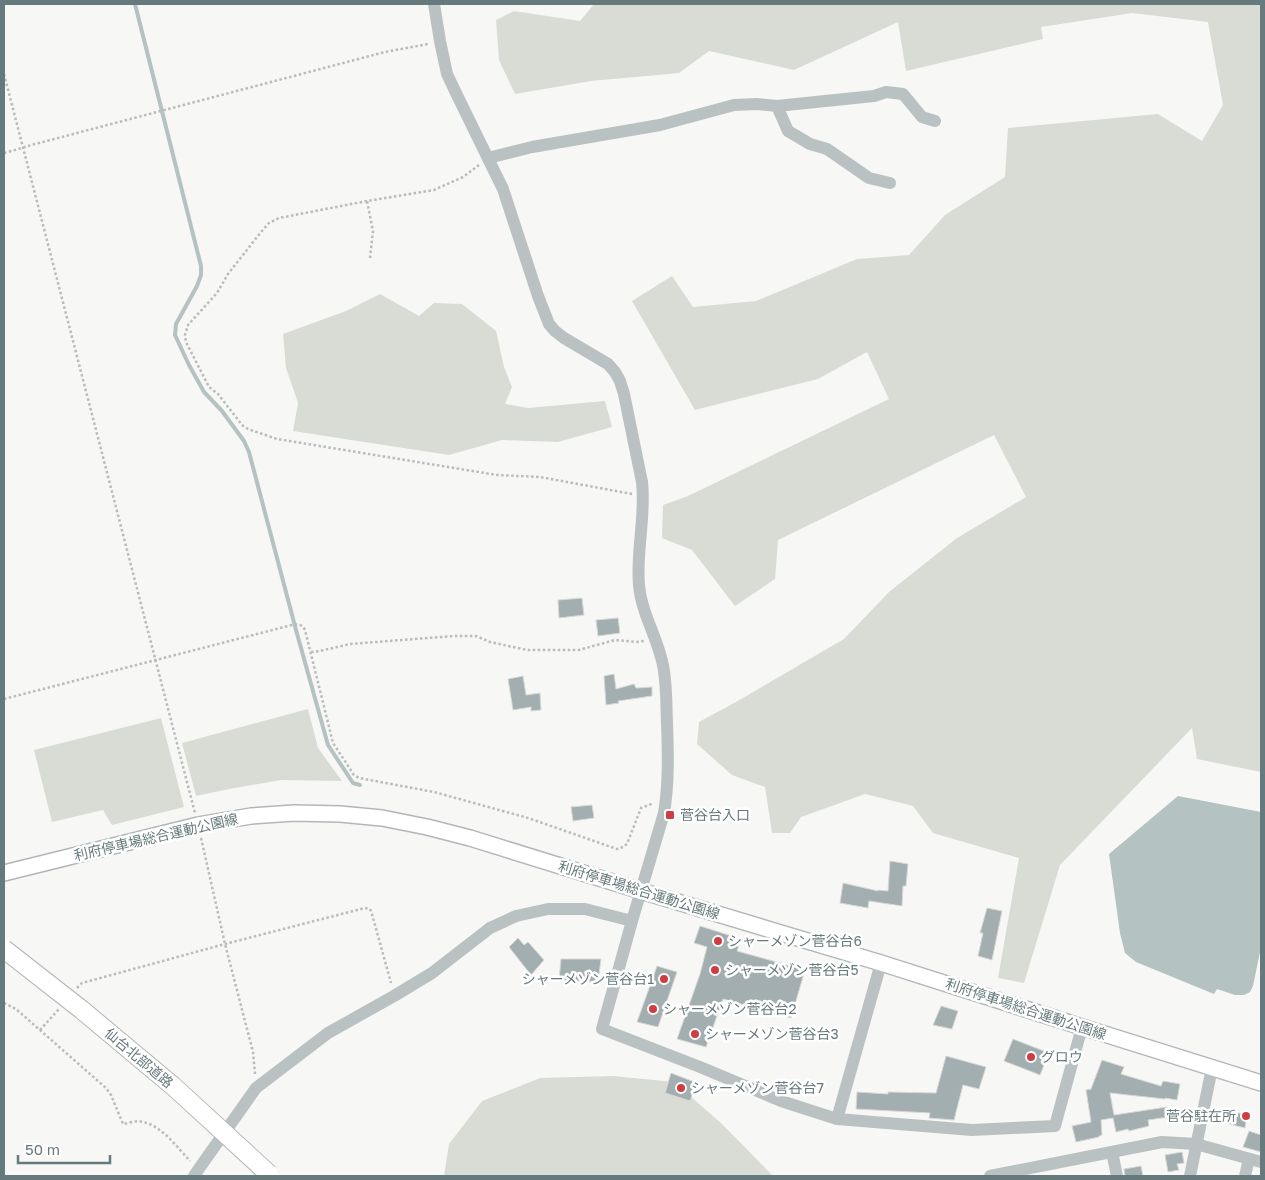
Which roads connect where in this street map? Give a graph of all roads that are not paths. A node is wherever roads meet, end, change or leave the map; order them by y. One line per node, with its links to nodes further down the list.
1 (434, 4): 4 (street)
2 (777, 106): 3 (street); 4 (street); 5 (street)
3 (935, 121)
4 (488, 158): 7 (street)
5 (890, 183)
6 (4, 873): 7 (main road, 利府停車場総合運動公園線)
7 (641, 891): 8 (street); 10 (main road, 利府停車場総合運動公園線)
8 (632, 921): 14 (street); 19 (street)
9 (4, 949): 20 (highway, 仙台北部道路, bridge)
10 (882, 963): 11 (main road, 利府停車場総合運動公園線); 14 (street)
11 (1082, 1028): 12 (main road, 利府停車場総合運動公園線); 14 (street)
12 (1212, 1068): 13 (main road, 利府停車場総合運動公園線); 15 (street)
13 (1261, 1083)
14 (837, 1119)
15 (1196, 1144): 16 (street); 17 (street); 23 (street)
16 (1112, 1152): 18 (street); 22 (street)
17 (1255, 1160): 24 (street)
18 (1033, 1172): 21 (street)
19 (196, 1173)
20 (269, 1174)
21 (990, 1176)
22 (1117, 1176)
23 (1190, 1176)
24 (1245, 1176)

